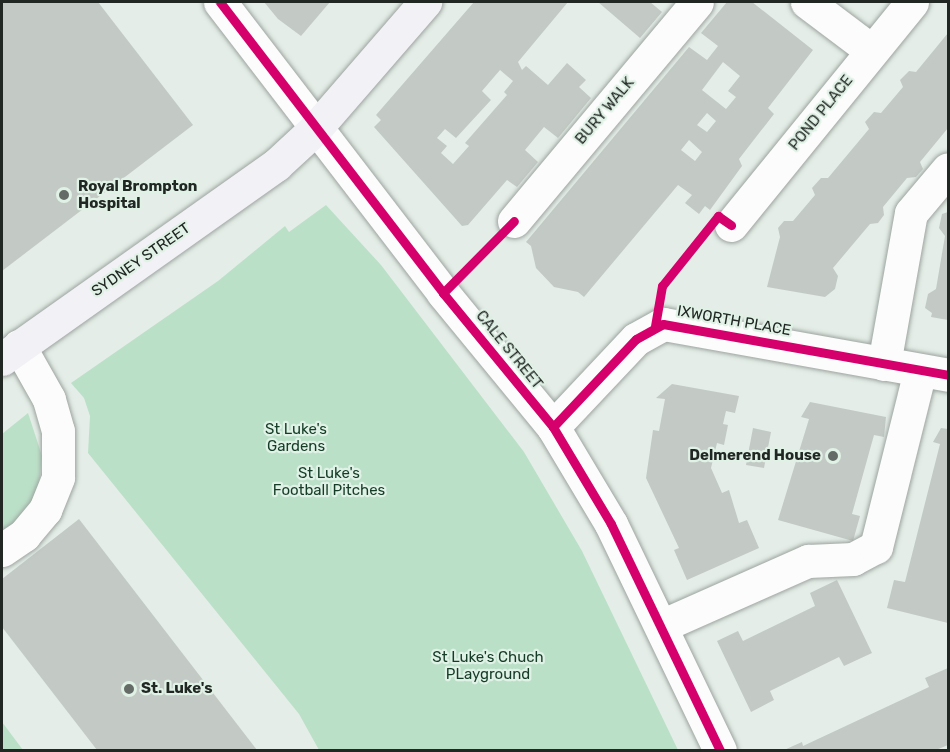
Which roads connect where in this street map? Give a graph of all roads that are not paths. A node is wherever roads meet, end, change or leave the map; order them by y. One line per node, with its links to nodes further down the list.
1 (220, 2): 7 (street, CALE STREET)
2 (425, 2): 7 (main road, SYDNEY STREET)
3 (697, 2): 9 (street, BURY WALK)
4 (807, 2): 6 (street)
5 (912, 2): 6 (street, POND PLACE)
6 (872, 51): 10 (street, POND PLACE)
7 (316, 128): 11 (main road, SYDNEY STREET); 14 (street, CALE STREET)
8 (948, 168): 12 (street)
9 (514, 221)
10 (731, 225)
11 (10, 352): 15 (street)
12 (884, 364): 13 (street, IXWORTH PLACE); 14 (street, IXWORTH PLACE)
13 (934, 373): 16 (street)
14 (553, 427): 16 (street, CALE STREET)
15 (2, 550)
16 (661, 626): 17 (street, CALE STREET)
17 (720, 750)

